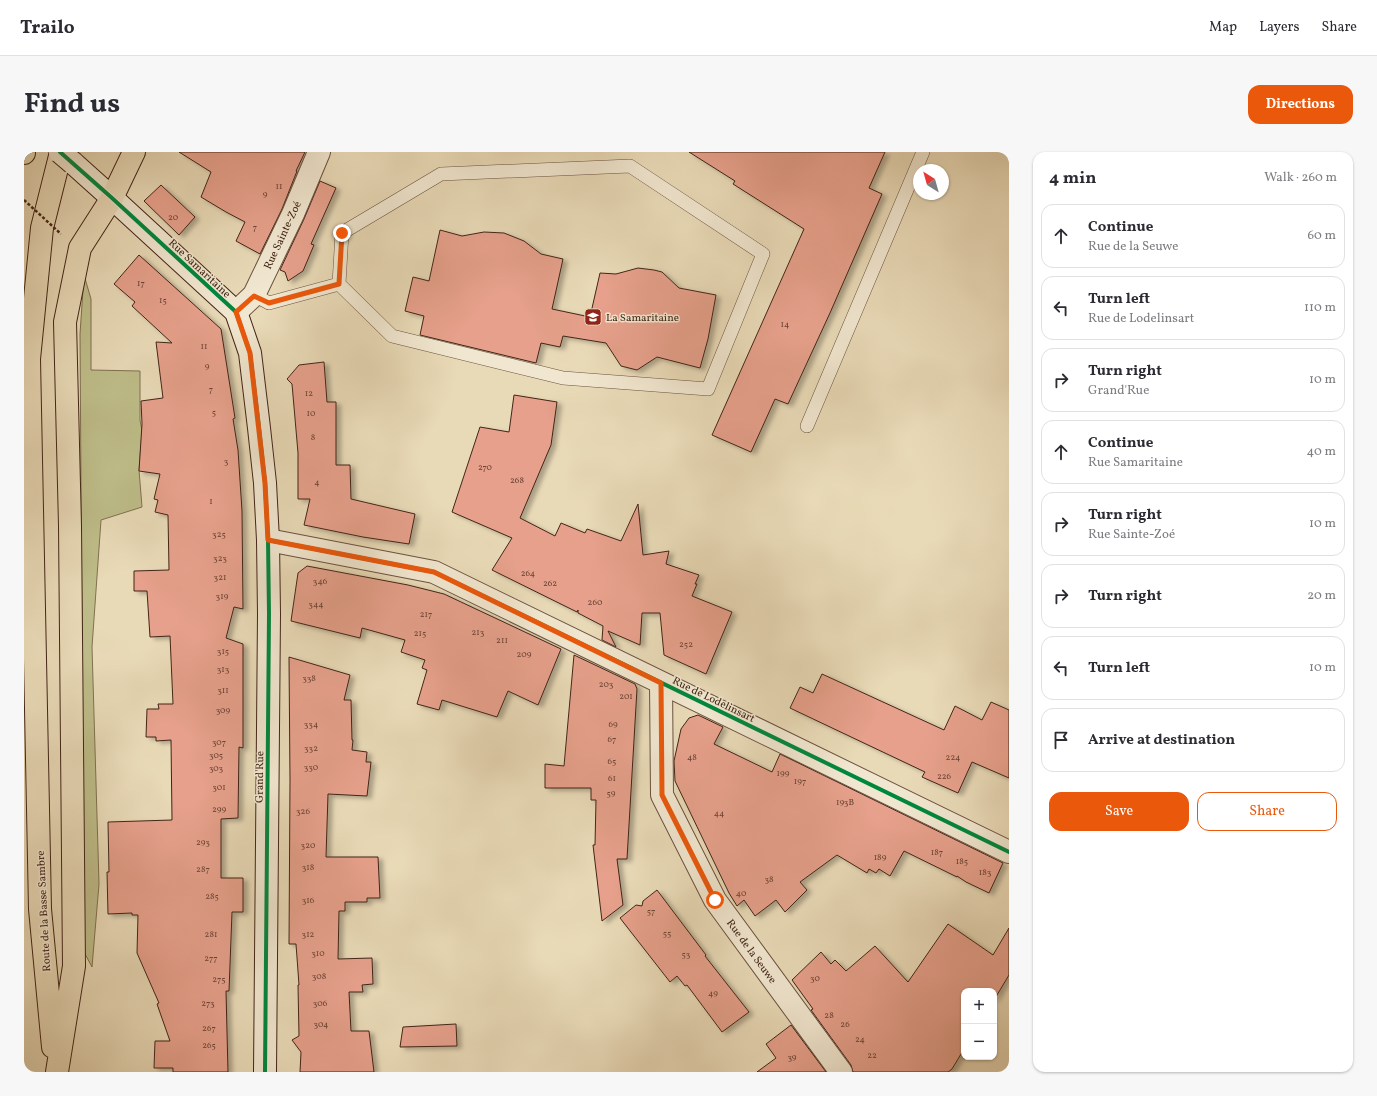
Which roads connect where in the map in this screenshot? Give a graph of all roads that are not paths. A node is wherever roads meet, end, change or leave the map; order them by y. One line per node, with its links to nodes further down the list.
1 (134, 152): 5 (highway)
2 (320, 152): 7 (street, Rue Sainte-Zoé)
3 (923, 152): 9 (lane)
4 (64, 156): 5 (street, Rue Samaritaine); 14 (highway, Route de la Basse Sambre)
5 (112, 198): 8 (street, Rue Samaritaine); 14 (highway)
6 (339, 284): 6 (lane); 7 (lane)
7 (254, 296): 8 (street, Rue Sainte-Zoé)
8 (236, 312): 10 (street, Rue Samaritaine)
9 (807, 426)
10 (265, 483): 11 (street, Grand'Rue)
11 (268, 540): 12 (street, Rue de Lodelinsart); 15 (street, Grand'Rue)
12 (661, 683): 13 (street, Rue de Lodelinsart); 16 (street, Rue de la Seuwe)
13 (1009, 852)
14 (56, 1072)
15 (265, 1072)
16 (841, 1072)

